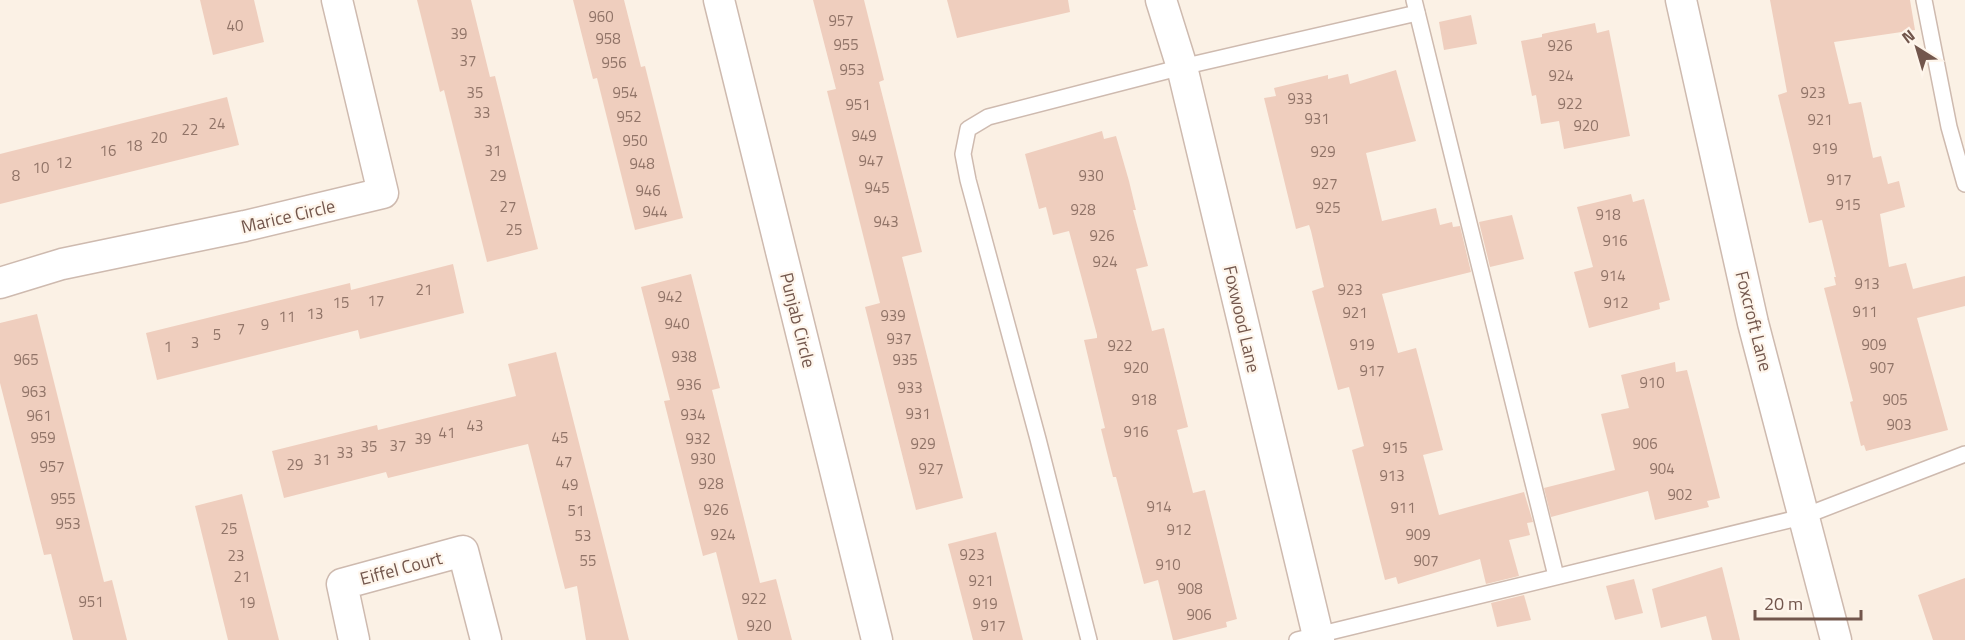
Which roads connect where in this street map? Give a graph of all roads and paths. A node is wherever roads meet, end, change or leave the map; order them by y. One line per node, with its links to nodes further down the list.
1 (337, 0): 9 (street, Marice Circle)
2 (719, 0): 16 (street, Punjab Circle)
3 (1161, 0): 7 (street, Foxwood Lane)
4 (1681, 0): 11 (street, Foxcroft Lane)
5 (1924, 0): 8 (lane)
6 (1415, 6): 7 (lane); 12 (lane)
7 (1182, 67): 13 (street, Foxwood Lane); 17 (lane)
8 (1965, 184)
9 (0, 284)
10 (1965, 454): 11 (lane)
11 (1802, 517): 12 (lane); 18 (street, Foxcroft Lane)
12 (1556, 576): 13 (lane)
13 (1311, 638)
14 (354, 640): 15 (street, Eiffel Court)
15 (486, 640)
16 (877, 640)
17 (1089, 640)
18 (1836, 640)

